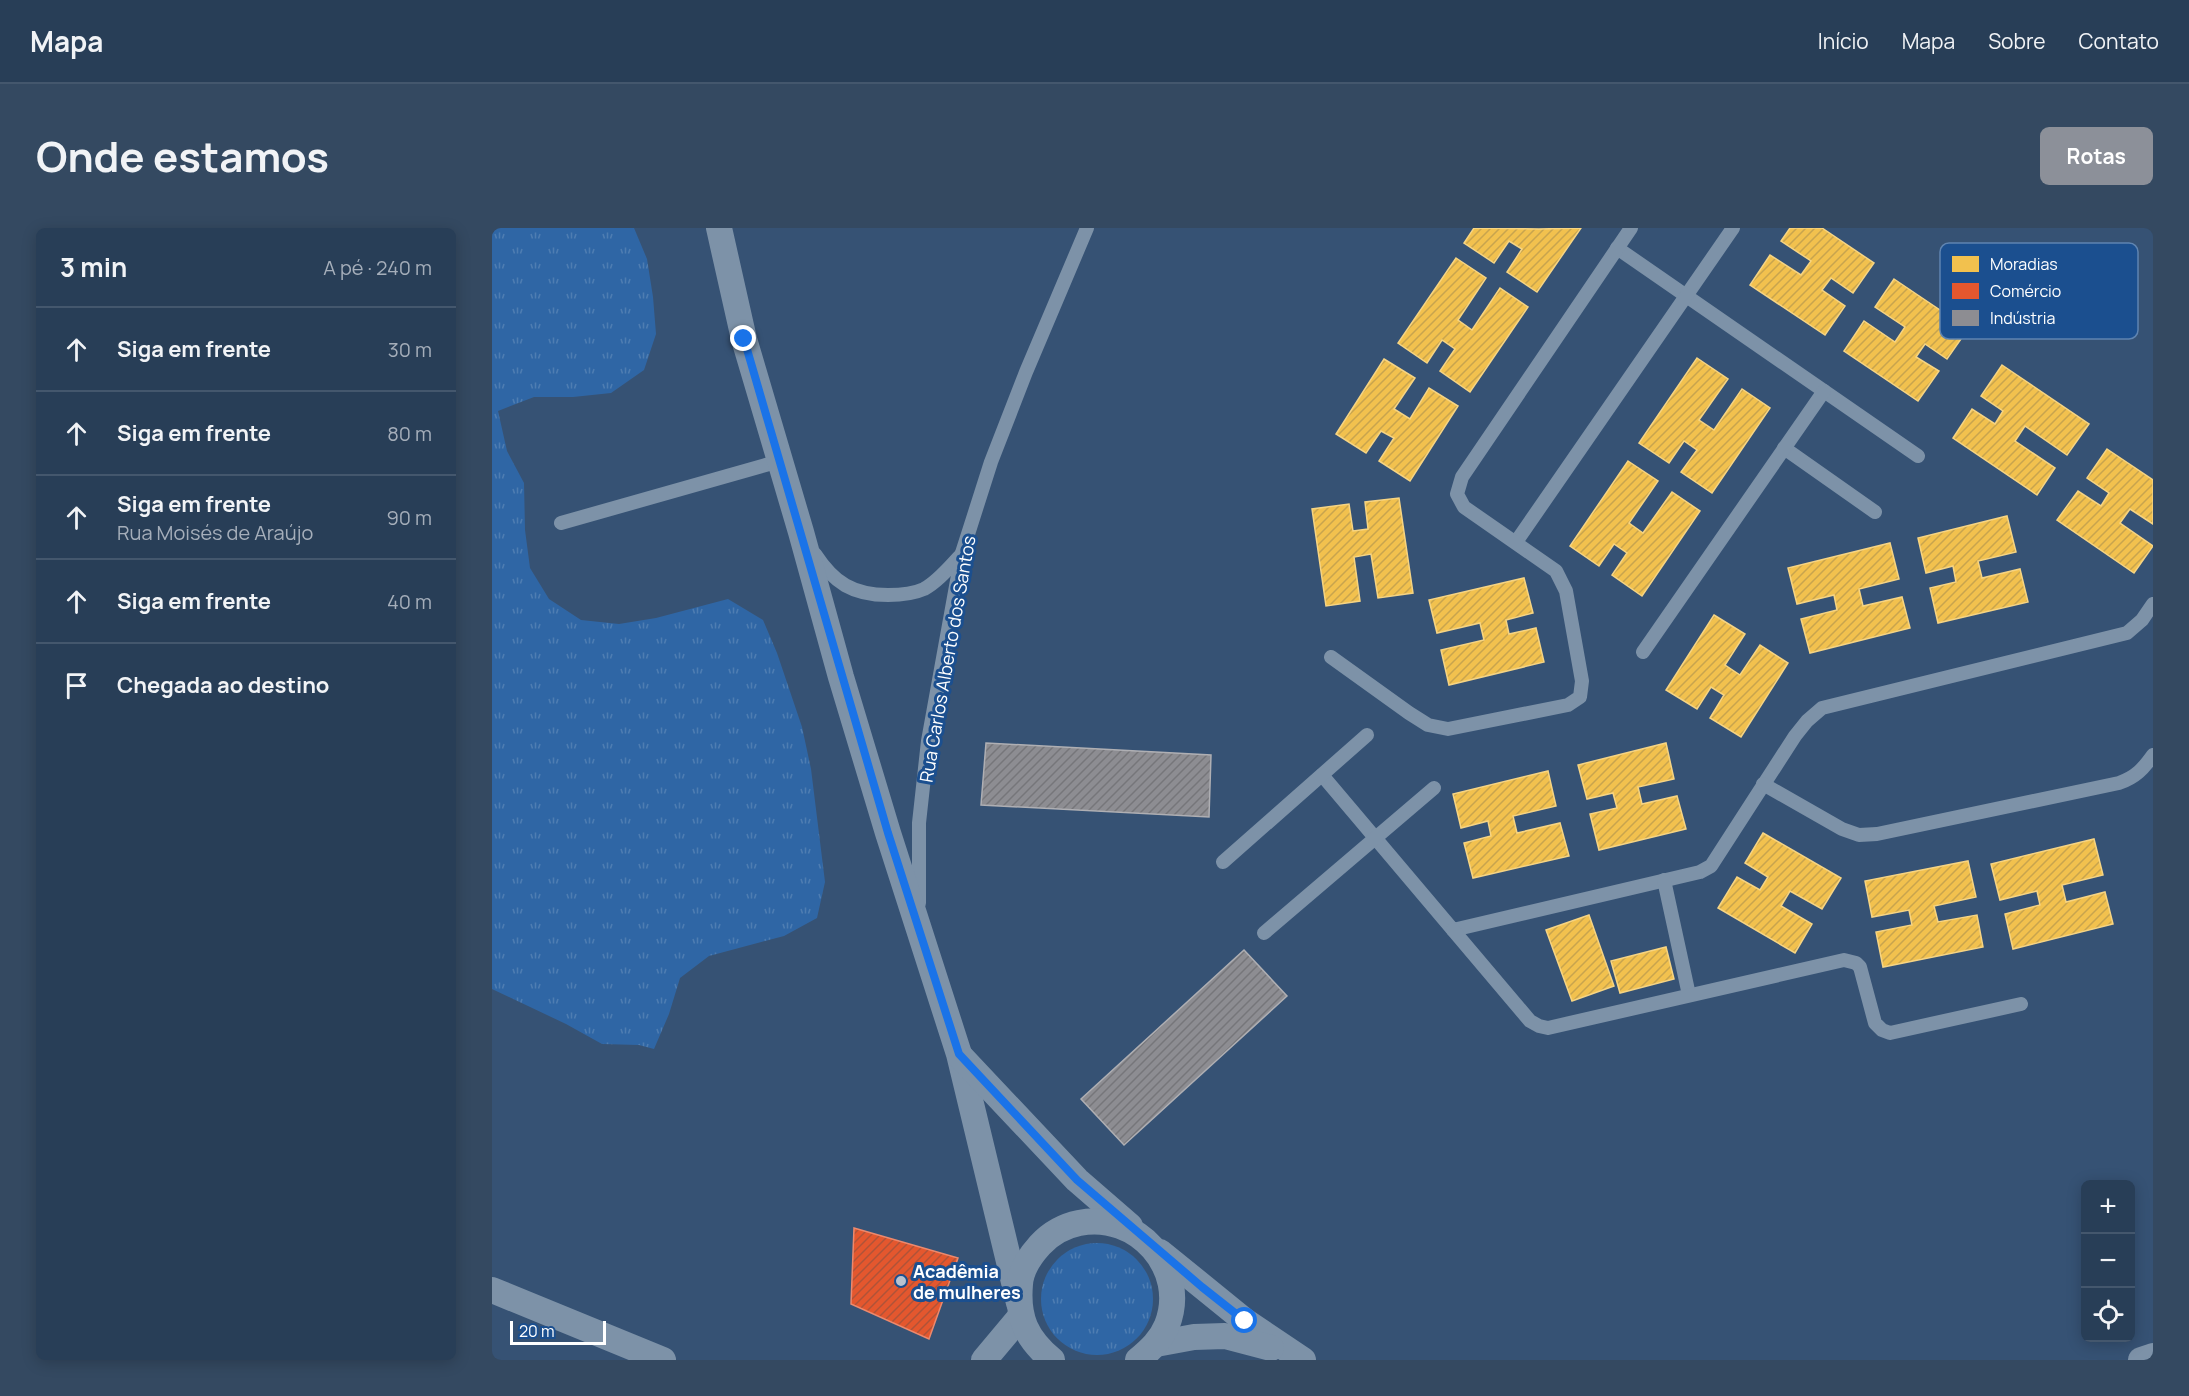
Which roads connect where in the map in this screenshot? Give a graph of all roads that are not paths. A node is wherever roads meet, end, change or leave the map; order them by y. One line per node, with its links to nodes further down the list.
1 (719, 228): 10 (street)
2 (1087, 228): 15 (lane, Rua Carlos Alberto dos Santos)
3 (1631, 228): 5 (lane)
4 (1733, 228): 6 (lane)
5 (1617, 248): 6 (lane); 14 (lane)
6 (1686, 296): 7 (lane); 14 (lane)
7 (1824, 391): 8 (lane); 9 (lane)
8 (1784, 448): 11 (lane); 17 (lane)
9 (1918, 456)
10 (780, 461): 12 (lane); 13 (street)
11 (1875, 512)
12 (561, 523)
13 (801, 532): 15 (lane); 27 (street)
14 (1516, 542): 18 (lane)
15 (962, 553): 27 (lane, Rua Carlos Alberto dos Santos)
16 (2153, 604): 22 (lane)
17 (1643, 652)
18 (1331, 657)
19 (1367, 735): 21 (lane)
20 (2153, 755): 22 (lane)
21 (1322, 775): 24 (lane); 25 (lane)
22 (1762, 784): 26 (lane)
23 (1434, 788): 24 (lane)
24 (1375, 838): 28 (lane); 29 (lane)
25 (1222, 862)
26 (1664, 880): 28 (lane); 30 (lane)
27 (918, 926): 32 (street, Rua Carlos Alberto dos Santos)
28 (1453, 930): 30 (lane)
29 (1264, 933)
30 (1689, 995): 31 (lane)
31 (2021, 1004)
32 (959, 1054): 33 (street, Rua Carlos Alberto dos Santos); 35 (street, Rua Carlos Alberto dos Santos)
33 (1144, 1239): 35 (street); 36 (street); 38 (street, Rua Carlos Alberto dos Santos)
34 (492, 1290): 39 (street)
35 (1019, 1310): 40 (street); 41 (street, Rua Carlos Alberto dos Santos)
36 (1150, 1353): 38 (street, Rua Carlos Alberto dos Santos)
37 (2153, 1356): 42 (street)
38 (1299, 1358)
39 (663, 1360)
40 (984, 1360)
41 (1052, 1360)
42 (2141, 1360)

